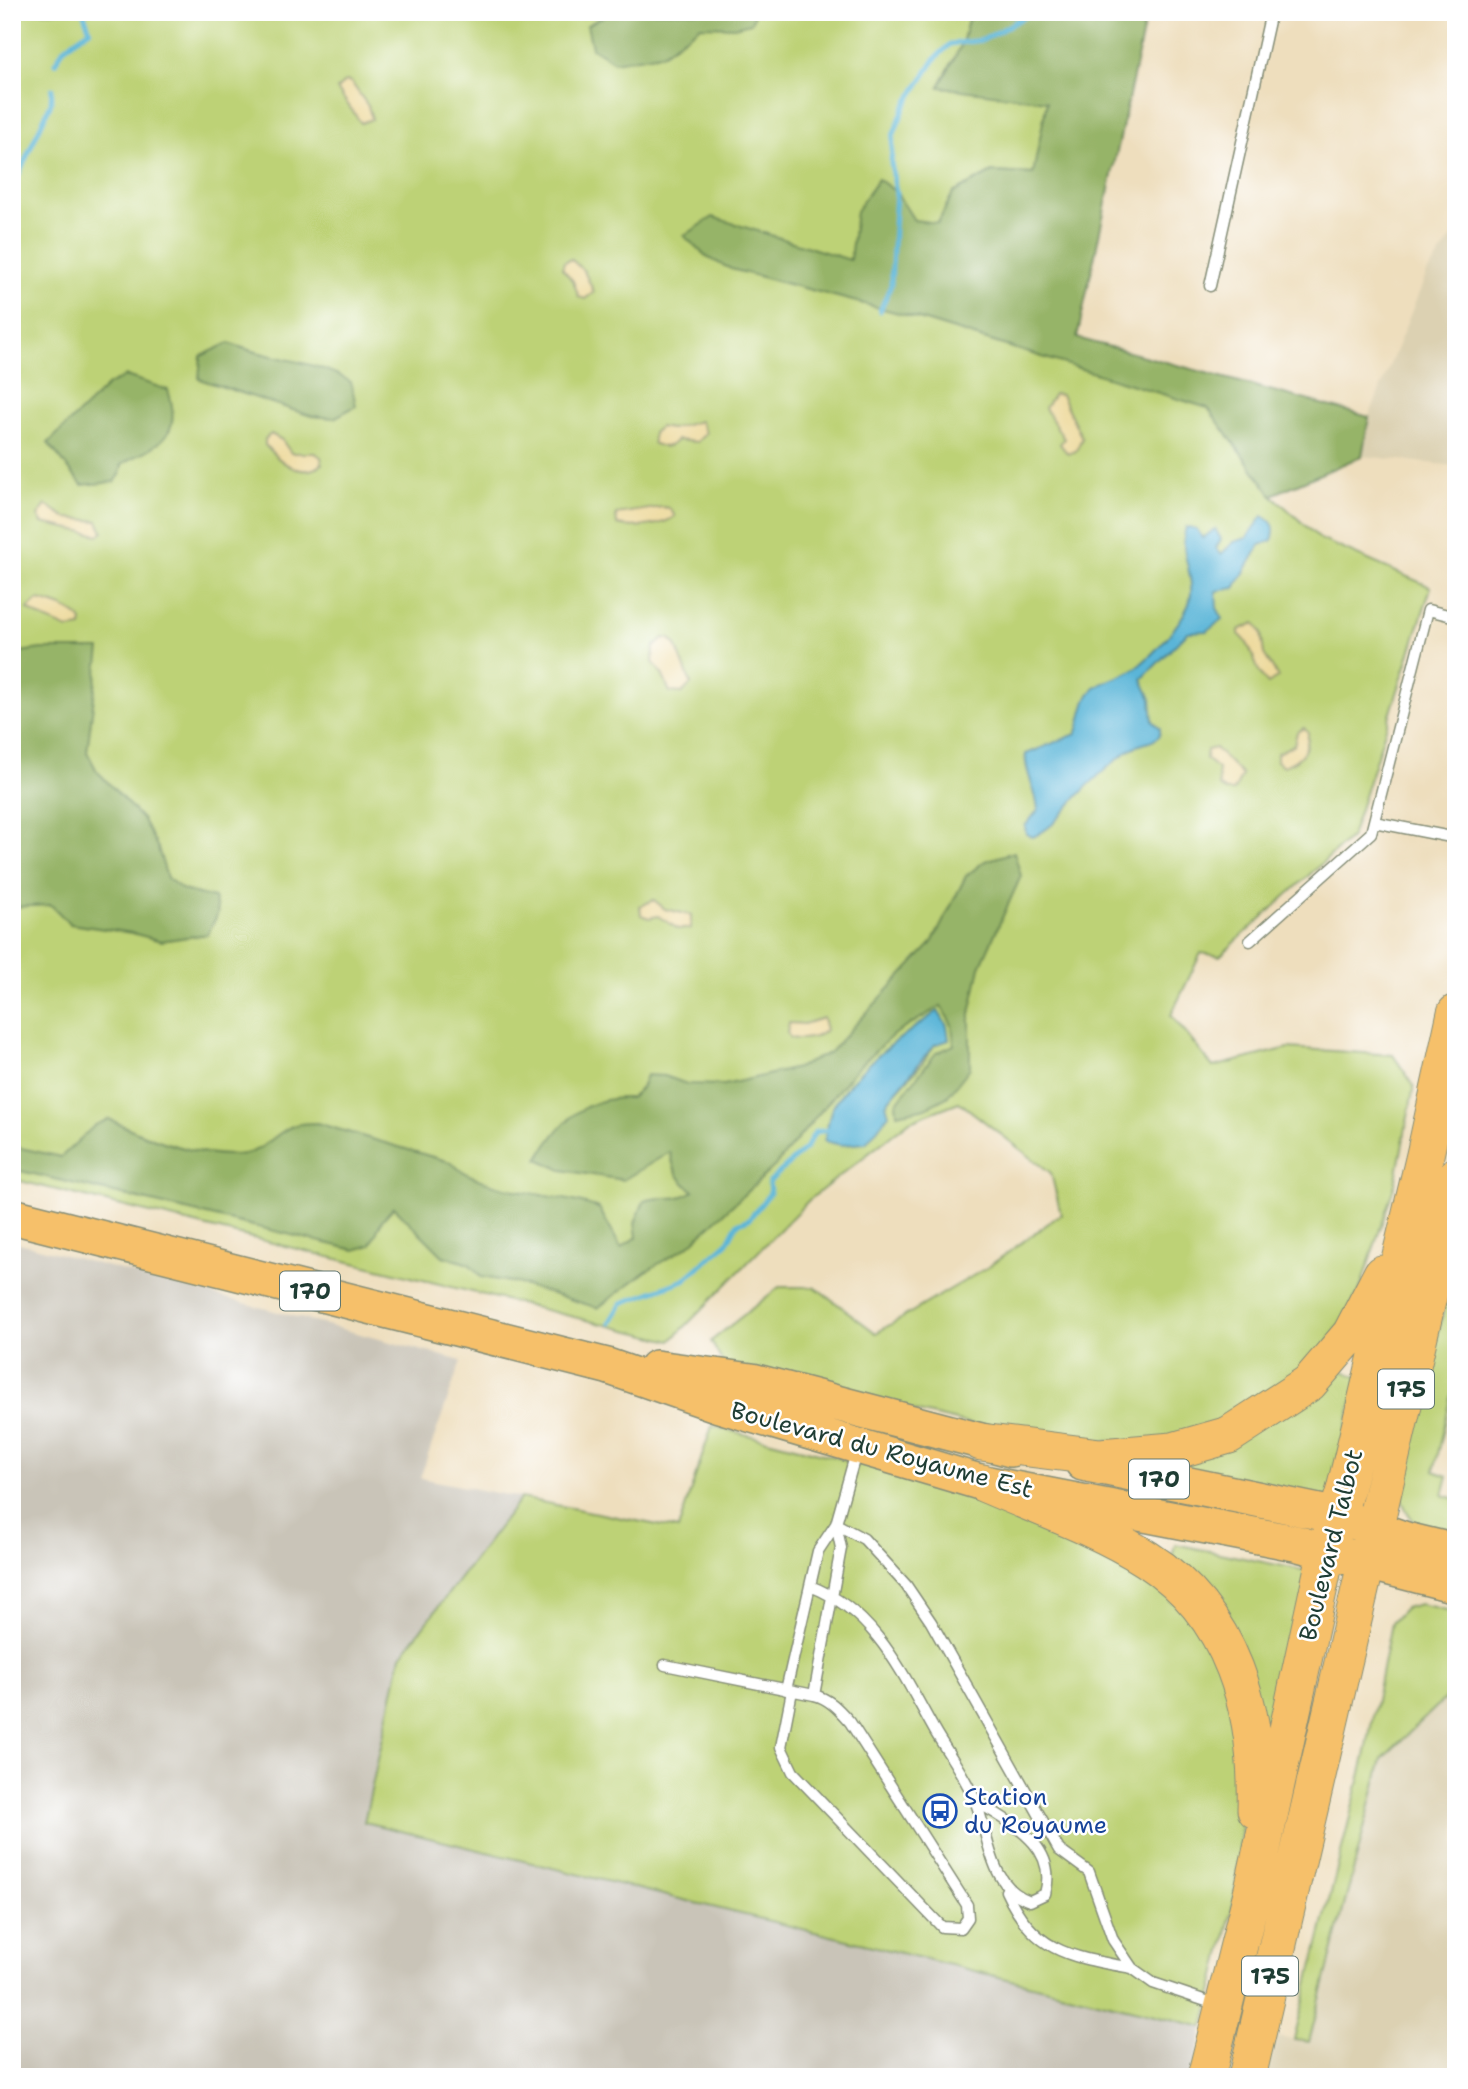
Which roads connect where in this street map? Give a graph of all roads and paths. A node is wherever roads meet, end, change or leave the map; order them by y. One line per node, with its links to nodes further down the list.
1 (1271, 12): 2 (lane)
2 (1210, 286)
3 (1456, 617): 4 (lane)
4 (1374, 822): 5 (lane); 6 (lane)
5 (1456, 838)
6 (1250, 941)
7 (1456, 1013): 9 (highway, Boulevard Talbot / 175)
8 (1456, 1176): 17 (highway, Boulevard Talbot / 175)
9 (1419, 1178): 12 (highway); 15 (highway, Boulevard Talbot / 175)
10 (12, 1216): 11 (main road, Boulevard du Royaume Est / 170)
11 (607, 1366): 12 (main road, Boulevard du Royaume Est / 170); 13 (main road, Boulevard du Royaume Est / 170)
12 (981, 1443): 15 (main road, Boulevard du Royaume Est / 170)
13 (858, 1446): 14 (main road, Boulevard du Royaume Est / 170); 16 (lane)
14 (983, 1483): 18 (main road, Boulevard du Royaume Est / 170); 28 (highway)
15 (1338, 1516): 17 (main road, 170); 18 (highway, Boulevard Talbot / 175)
16 (836, 1524): 20 (lane); 22 (lane); 29 (lane)
17 (1370, 1544): 18 (main road, Boulevard du Royaume Est / 170); 19 (main road, 170); 21 (main road, 170); 32 (highway, Boulevard Talbot / 175)
18 (1326, 1550): 28 (highway, Boulevard Talbot / 175)
19 (1456, 1552)
20 (810, 1586): 22 (lane); 24 (lane)
21 (1456, 1586)
22 (834, 1595): 25 (lane); 26 (lane)
23 (665, 1665): 24 (lane)
24 (789, 1690): 25 (lane); 25 (lane)
25 (814, 1695)
26 (976, 1801): 27 (lane); 27 (lane)
27 (1000, 1879): 29 (lane)
28 (1254, 1885): 30 (highway, Boulevard Talbot / 175)
29 (1132, 1968): 30 (lane)
30 (1223, 2007): 31 (highway, Boulevard Talbot / 175)
31 (1206, 2077)
32 (1247, 2077)

